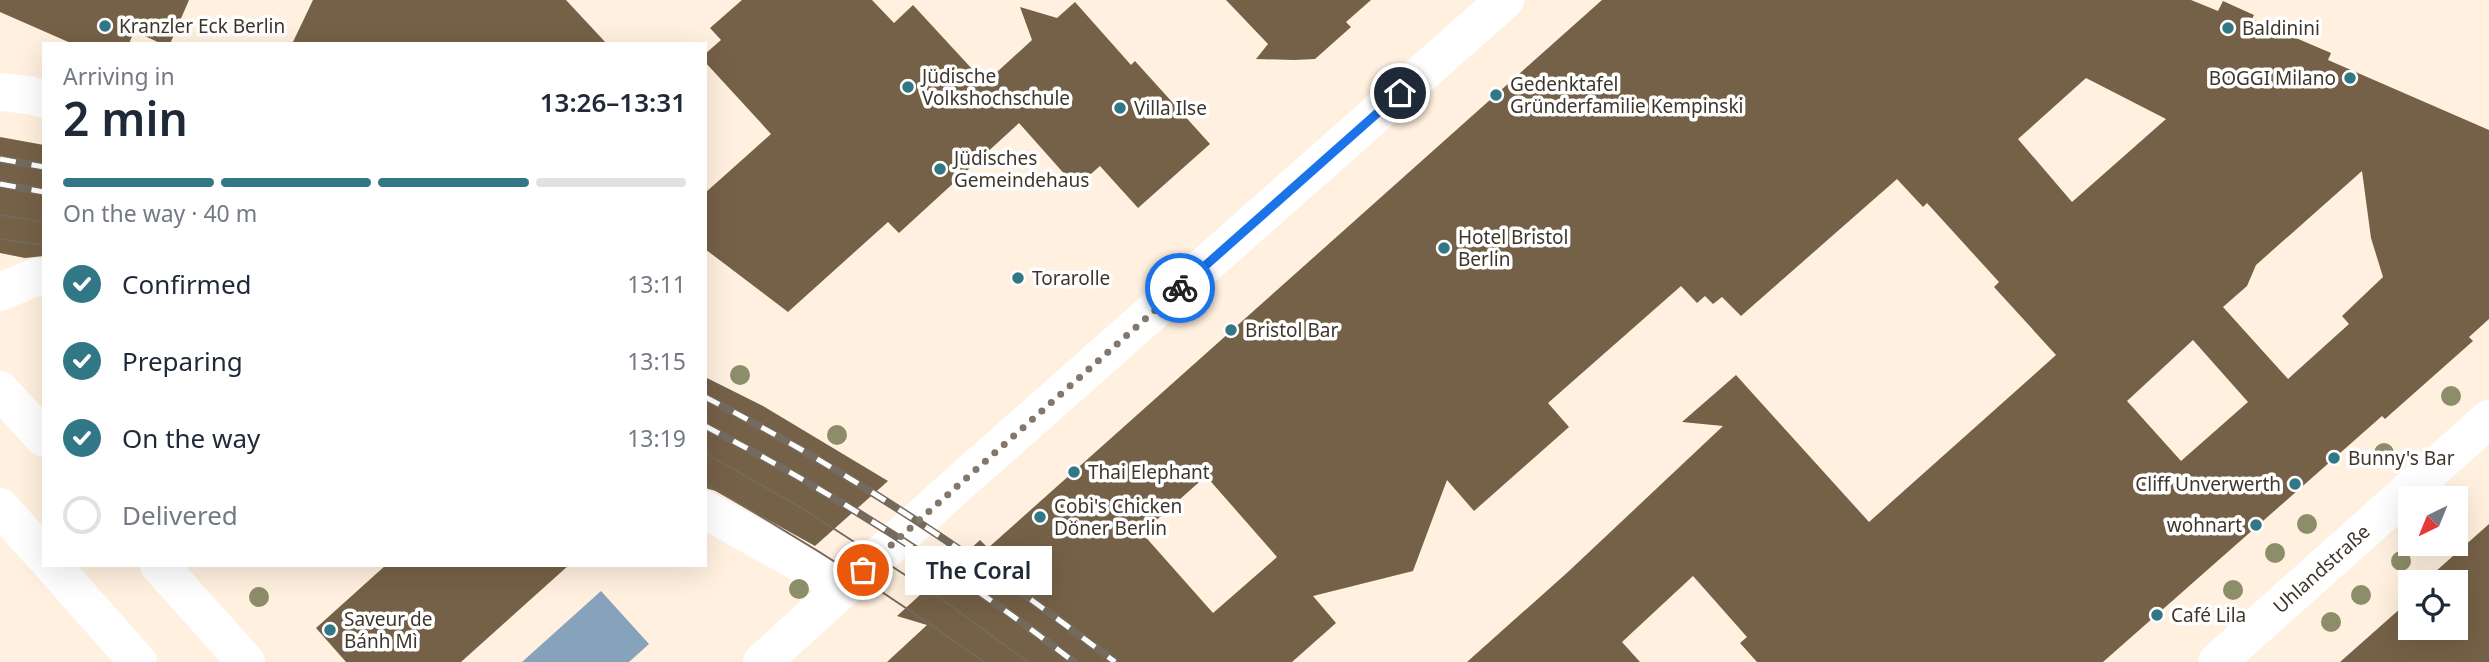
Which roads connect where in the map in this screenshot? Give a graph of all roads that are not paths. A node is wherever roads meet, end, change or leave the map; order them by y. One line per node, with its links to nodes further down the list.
1 (1505, 0): 14 (street)
2 (0, 92): 3 (street)
3 (42, 98)
4 (42, 278): 5 (street)
5 (0, 292)
6 (0, 390): 8 (street)
7 (2489, 419): 18 (street, Uhlandstraße)
8 (42, 436)
9 (0, 508): 11 (street)
10 (707, 511): 14 (street)
11 (42, 554)
12 (54, 567): 15 (street)
13 (161, 567): 16 (street)
14 (844, 587): 17 (street)
15 (138, 662)
16 (246, 662)
17 (762, 662)
18 (2217, 662)

